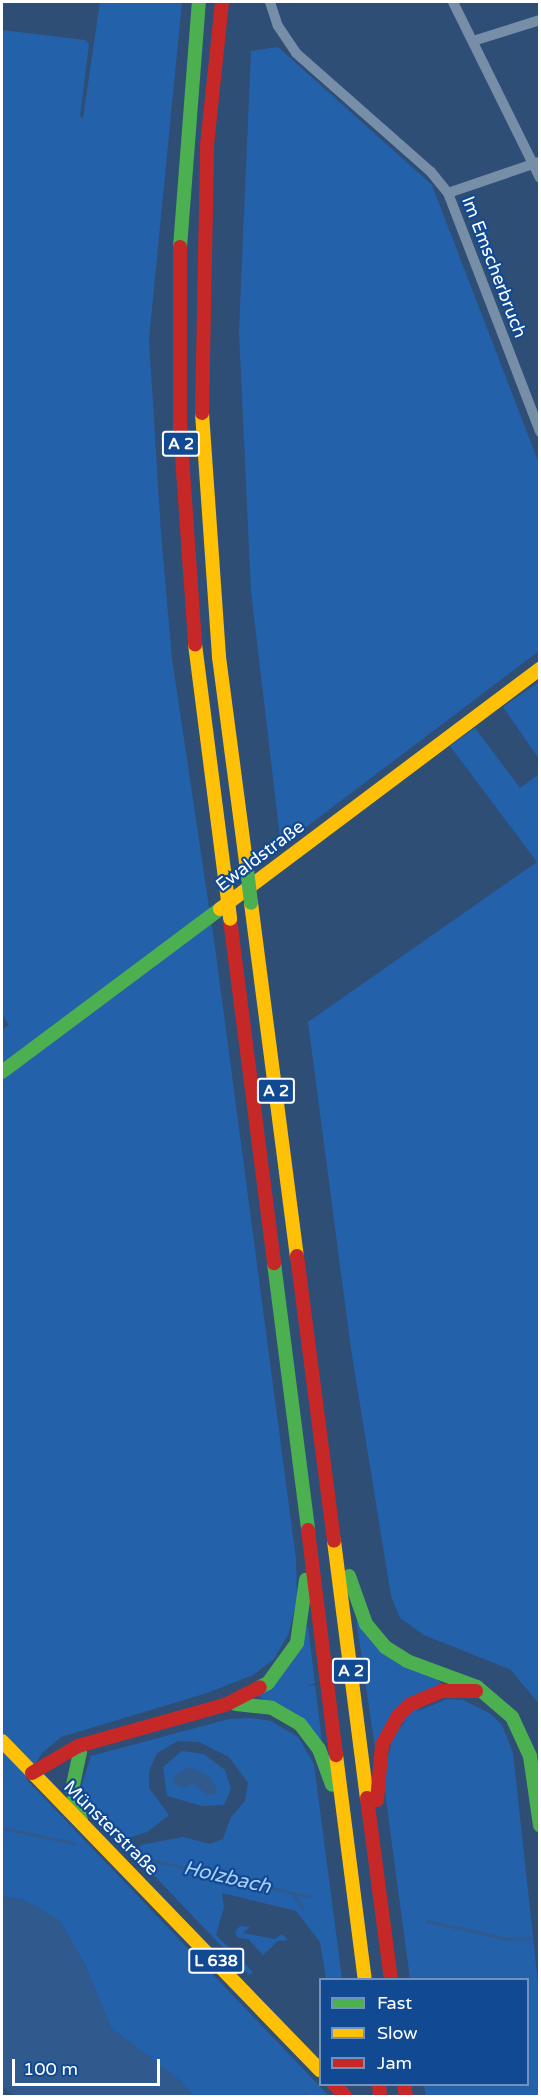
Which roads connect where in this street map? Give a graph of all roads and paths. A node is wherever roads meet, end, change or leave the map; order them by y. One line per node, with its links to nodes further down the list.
1 (199, 2): 14 (main road, A 2, bridge)
2 (222, 2): 13 (main road, A 2, bridge)
3 (270, 2): 9 (street, Im Emscherbruch)
4 (453, 2): 6 (street)
5 (540, 20): 6 (street)
6 (473, 42): 7 (street)
7 (536, 163): 8 (street); 9 (street)
8 (540, 178)
9 (448, 193): 10 (street, Im Emscherbruch)
10 (540, 432)
11 (540, 669): 12 (main road, Ewaldstraße)
12 (2, 1072)
13 (327, 1488): 15 (main road); 24 (main road, A 2)
14 (308, 1523): 16 (main road); 23 (main road, A 2)
15 (491, 1697): 22 (main road); 24 (main road)
16 (225, 1705): 17 (main road); 23 (main road)
17 (116, 1735): 19 (main road); 20 (main road)
18 (2, 1741): 20 (main road, Münsterstraße / L 638)
19 (80, 1752): 20 (main road); 21 (main road)
20 (37, 1778): 21 (main road, Münsterstraße / L 638)
21 (81, 1821): 27 (main road, Münsterstraße / L 638)
22 (540, 1825)
23 (346, 1830): 25 (main road, A 2)
24 (375, 1854): 26 (main road, A 2)
25 (365, 1978)
26 (391, 1978)
27 (319, 2068)

